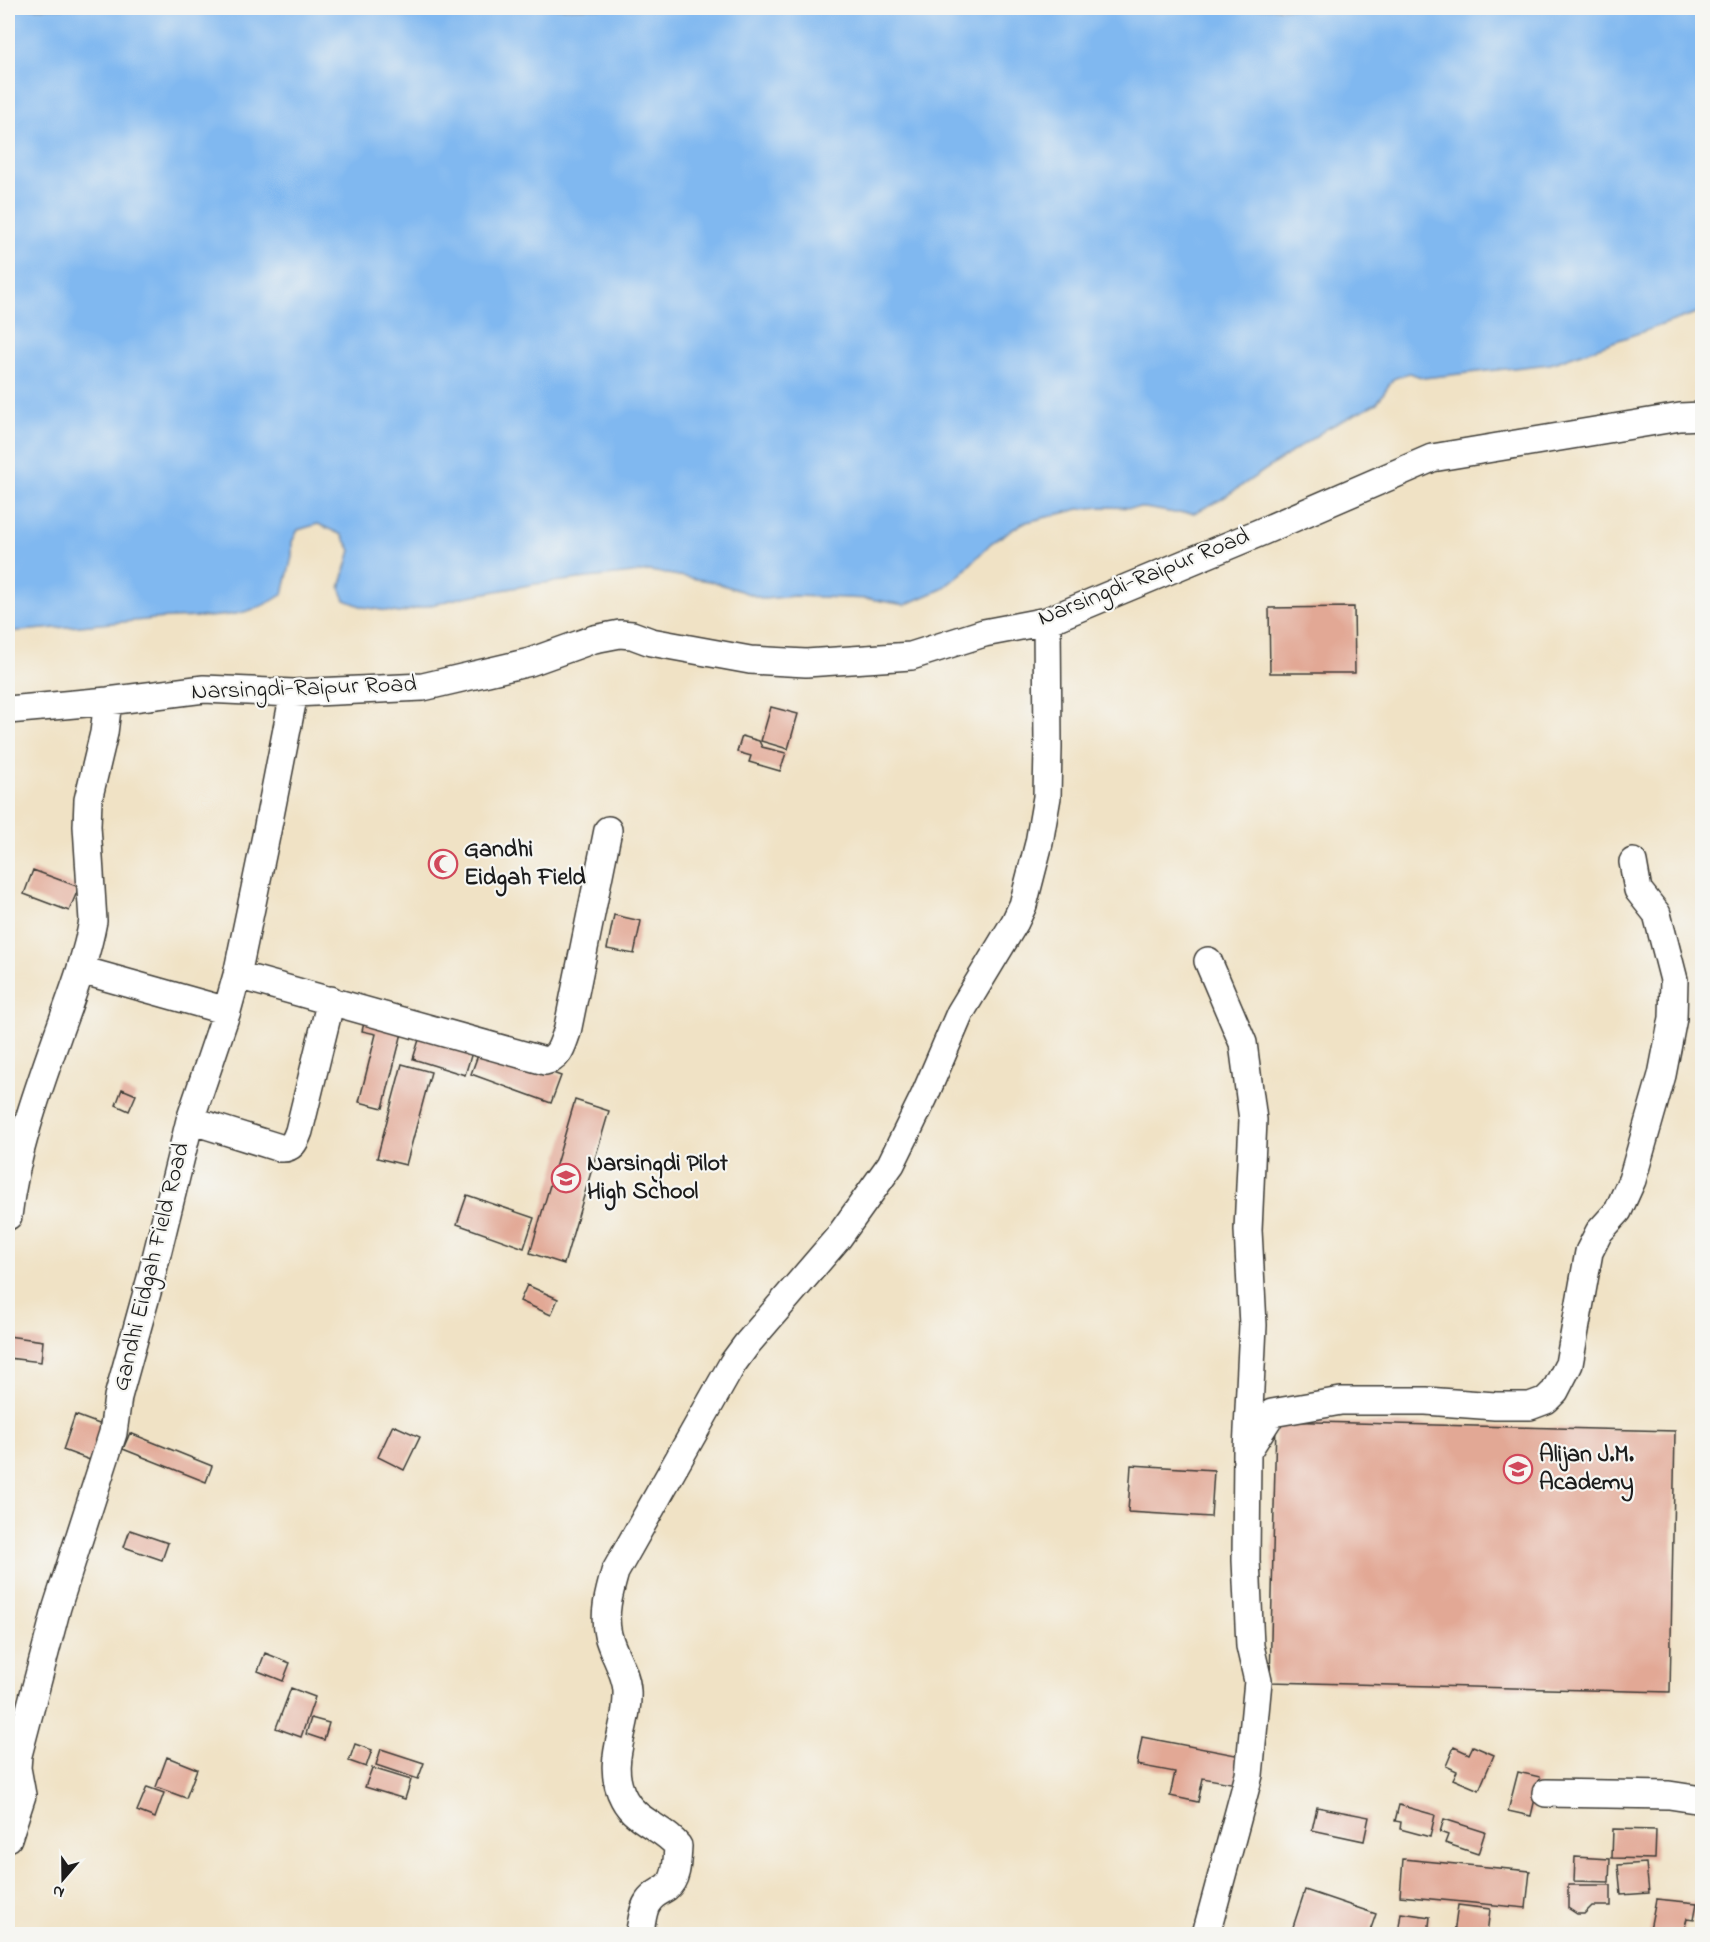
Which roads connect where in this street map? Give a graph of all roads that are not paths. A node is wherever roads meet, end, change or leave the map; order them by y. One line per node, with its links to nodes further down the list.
1 (1702, 416): 2 (street, Narsingdi-Raipur Road)
2 (1047, 621): 3 (street, Narsingdi-Raipur Road); 19 (street)
3 (294, 693): 4 (street, Narsingdi-Raipur Road); 10 (street, Gandhi Eidgah Field Road)
4 (108, 701): 5 (street, Narsingdi-Raipur Road); 9 (street)
5 (8, 710)
6 (608, 830): 11 (street)
7 (1633, 862): 15 (street)
8 (1208, 961): 15 (street)
9 (81, 970): 12 (street); 14 (street)
10 (237, 975): 11 (street); 12 (street, Gandhi Eidgah Field Road)
11 (331, 1000): 13 (street)
12 (227, 1011): 13 (street, Gandhi Eidgah Field Road)
13 (190, 1120): 18 (street, Gandhi Eidgah Field Road)
14 (8, 1216)
15 (1247, 1452): 20 (street)
16 (1546, 1793): 17 (street)
17 (1702, 1800)
18 (8, 1838)
19 (639, 1935)
20 (1206, 1935)

